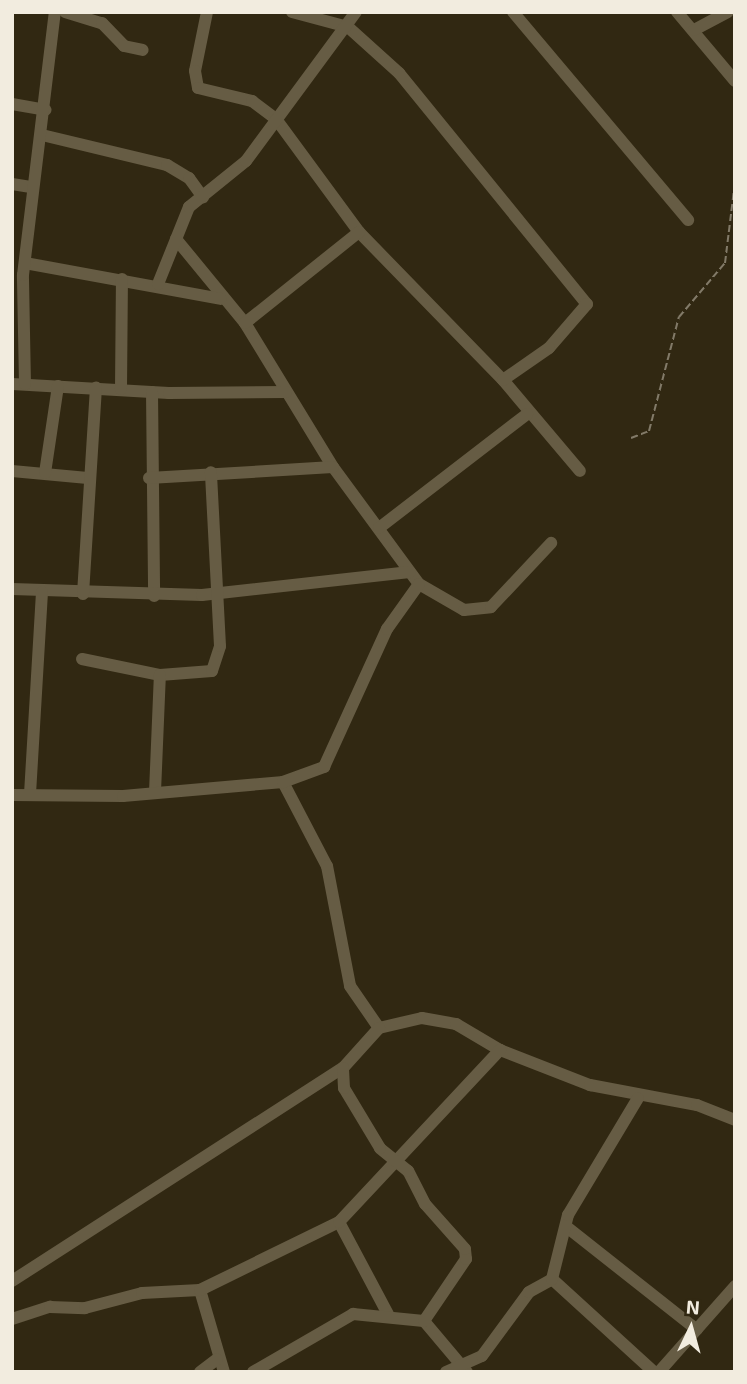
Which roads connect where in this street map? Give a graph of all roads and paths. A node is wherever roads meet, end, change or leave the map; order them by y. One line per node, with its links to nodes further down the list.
1 (55, 12): 14 (street)
2 (65, 12): 11 (street)
3 (207, 12): 15 (street)
4 (292, 12): 9 (street)
5 (356, 12): 9 (street)
6 (513, 12): 21 (street)
7 (677, 12): 10 (street)
8 (728, 12): 10 (street)
9 (348, 27): 15 (street); 29 (street)
10 (694, 30): 12 (street)
11 (143, 50)
12 (735, 81)
13 (12, 104): 14 (street)
14 (45, 110): 16 (street)
15 (276, 119): 20 (street); 22 (street)
16 (42, 135): 19 (street); 20 (street)
17 (735, 182): 37 (path)
18 (12, 184): 19 (street)
19 (32, 187): 24 (street)
20 (203, 197): 23 (street)
21 (688, 220)
22 (359, 232): 28 (street); 29 (street)
23 (176, 239): 26 (street); 27 (street)
24 (20, 270): 25 (street); 30 (street)
25 (121, 279): 26 (street); 33 (street)
26 (158, 284): 27 (street)
27 (221, 299): 28 (street)
28 (245, 323): 35 (street)
29 (503, 380): 36 (street)
30 (18, 384): 31 (street)
31 (58, 386): 32 (street); 42 (street)
32 (96, 387): 33 (street); 43 (street)
33 (121, 388): 34 (street)
34 (152, 392): 35 (street); 44 (street)
35 (286, 392): 38 (street)
36 (527, 414): 40 (street); 45 (street)
37 (631, 438)
38 (333, 467): 41 (street); 45 (street)
39 (12, 471): 42 (street)
40 (580, 471)
41 (211, 472): 44 (street); 51 (street)
42 (45, 473): 43 (street)
43 (88, 478): 52 (street)
44 (149, 478): 53 (street)
45 (379, 528): 47 (street)
46 (551, 543): 48 (street)
47 (410, 572): 48 (street); 51 (street)
48 (419, 584): 56 (street)
49 (12, 589): 50 (street)
50 (42, 592): 52 (street); 58 (street)
51 (220, 592): 53 (street); 55 (street)
52 (83, 594): 53 (street)
53 (154, 596)
54 (82, 659): 55 (street)
55 (160, 675): 57 (street)
56 (283, 782): 57 (street); 60 (street)
57 (155, 792): 58 (street)
58 (30, 794): 59 (street)
59 (12, 795)
60 (379, 1028): 61 (street); 62 (street)
61 (500, 1051): 63 (street); 65 (street)
62 (342, 1068): 65 (street); 69 (street)
63 (638, 1098): 64 (street); 67 (street)
64 (735, 1120)
65 (395, 1161): 66 (street); 74 (street)
66 (339, 1222): 71 (street); 72 (street)
67 (568, 1228): 68 (street); 75 (street)
68 (552, 1279): 77 (street); 78 (street)
69 (12, 1281)
70 (735, 1286): 75 (street)
71 (200, 1290): 73 (street); 76 (street)
72 (388, 1314): 74 (street); 81 (street)
73 (12, 1319)
74 (424, 1321): 77 (street)
75 (697, 1330): 78 (street)
76 (217, 1359): 79 (street); 80 (street)
77 (464, 1368): 82 (street)
78 (650, 1371)
79 (200, 1372)
80 (224, 1372)
81 (253, 1372)
82 (446, 1372)

